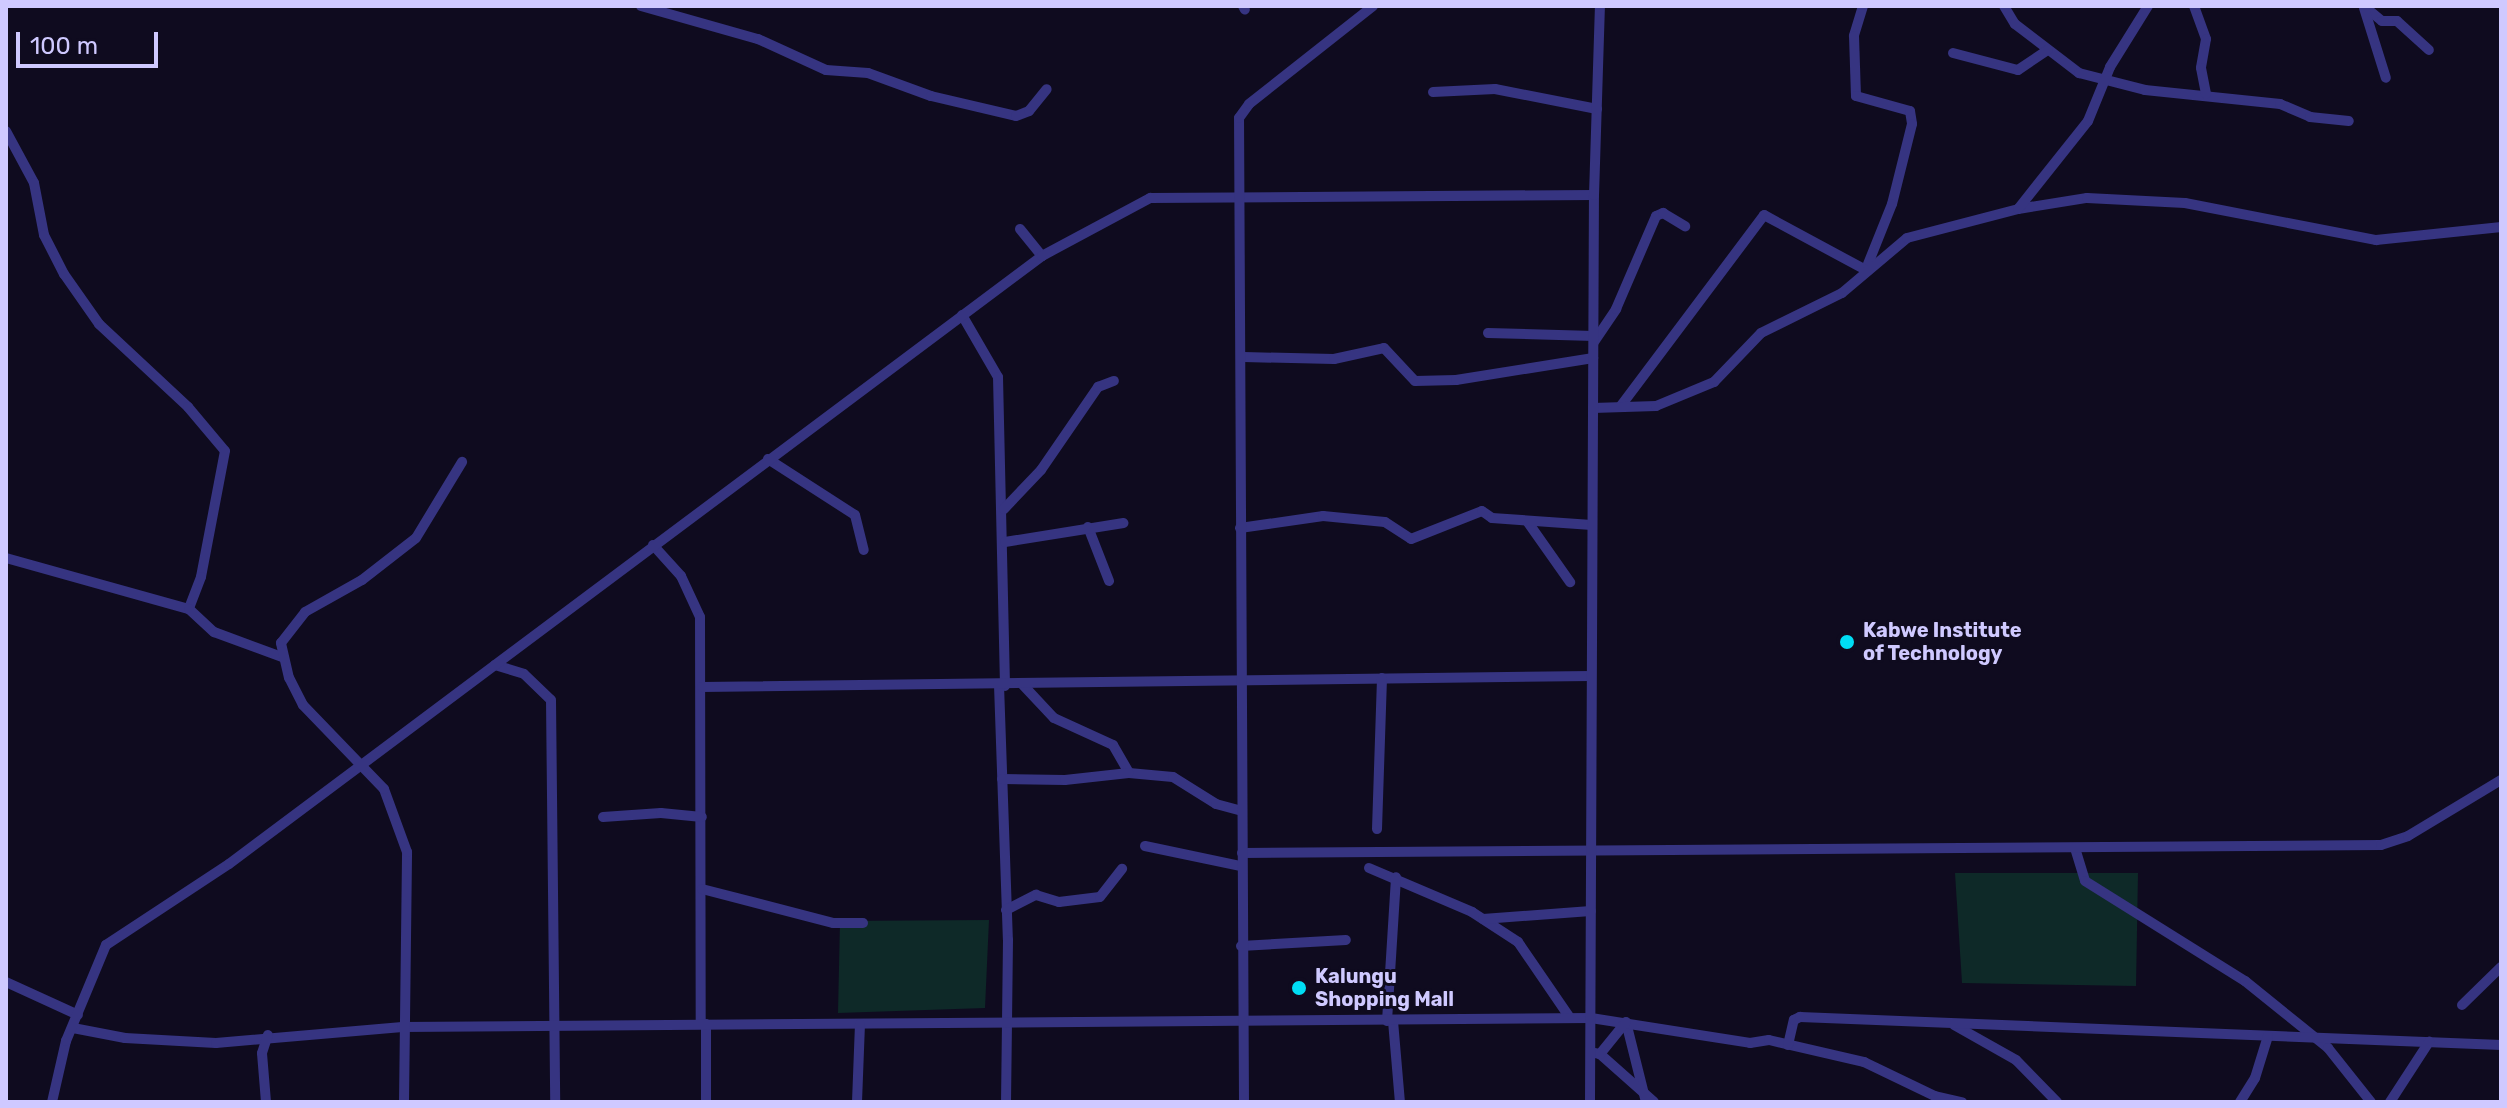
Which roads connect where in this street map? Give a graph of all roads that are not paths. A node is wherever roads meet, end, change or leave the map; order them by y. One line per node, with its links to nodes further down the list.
1 (641, 6): 13 (street)
2 (1373, 6): 20 (street)
3 (1600, 6): 16 (street)
4 (1863, 6): 26 (street)
5 (2004, 6): 8 (street)
6 (2148, 6): 12 (street)
7 (2194, 6): 15 (street)
8 (2048, 50): 10 (street); 12 (street)
9 (2429, 50): 11 (street)
10 (1953, 53)
11 (2386, 78)
12 (2104, 80): 15 (street); 21 (street)
13 (1047, 89)
14 (1433, 92): 16 (street)
15 (2206, 94): 17 (street)
16 (1597, 109): 19 (street)
17 (2349, 121)
18 (6, 131): 49 (street)
19 (1594, 195): 20 (street); 29 (street)
20 (1239, 198): 25 (street); 30 (street)
21 (2018, 209): 23 (street); 26 (street)
22 (1685, 226): 29 (street)
23 (2501, 227)
24 (1020, 229): 25 (street)
25 (1042, 256): 27 (street)
26 (1866, 268): 33 (street); 33 (street)
27 (962, 315): 35 (street); 37 (street)
28 (1488, 333): 29 (street)
29 (1594, 339): 31 (street)
30 (1244, 357): 31 (street); 42 (street)
31 (1593, 358): 34 (street)
32 (1114, 381): 37 (street)
33 (1620, 407): 34 (street)
34 (1593, 408): 40 (street)
35 (768, 459): 44 (street); 45 (street)
36 (462, 462): 50 (street)
37 (1004, 509): 43 (street)
38 (1527, 521): 40 (street); 42 (street); 48 (street)
39 (1123, 523): 41 (street)
40 (1592, 525): 52 (street)
41 (1088, 527): 43 (street); 47 (street)
42 (1240, 528): 54 (street)
43 (1005, 542): 55 (street)
44 (653, 545): 51 (street); 57 (street)
45 (864, 550)
46 (6, 558): 49 (street)
47 (1109, 581)
48 (1570, 582)
49 (189, 609): 50 (street)
50 (282, 657): 58 (street)
51 (495, 665): 58 (street); 94 (street)
52 (1591, 676): 53 (street); 68 (street)
53 (1382, 678): 54 (street); 65 (street)
54 (1242, 680): 56 (street); 62 (street)
55 (1002, 685): 56 (street); 57 (street); 60 (street)
56 (1023, 685): 59 (street)
57 (702, 687): 64 (street)
58 (362, 765): 84 (street); 95 (street)
59 (1129, 773): 60 (street); 62 (street)
60 (1002, 779): 75 (street)
61 (2501, 780): 67 (street)
62 (1242, 811): 69 (street)
63 (603, 817): 64 (street)
64 (702, 817): 74 (street)
65 (1377, 829)
66 (1145, 846): 70 (street)
67 (2075, 848): 68 (street); 99 (street)
68 (1590, 852): 69 (street); 76 (street)
69 (1242, 853): 70 (street)
70 (1241, 866): 80 (street)
71 (1369, 868): 73 (street)
72 (1122, 869): 75 (street)
73 (1396, 877): 77 (street); 87 (street)
74 (702, 889): 78 (street); 92 (street)
75 (1006, 910): 89 (street)
76 (1591, 911): 77 (street); 86 (street)
77 (1483, 919): 85 (street)
78 (863, 923)
79 (1346, 940): 80 (street)
80 (1241, 946): 91 (street)
81 (2501, 967): 83 (street)
82 (6, 982): 84 (street)
83 (2462, 1005)
84 (78, 1015): 96 (street)
85 (1570, 1018): 86 (street); 87 (street)
86 (1591, 1018): 90 (street); 103 (street)
87 (1390, 1021): 91 (street); 113 (street)
88 (1945, 1021): 98 (street); 101 (street); 117 (street)
89 (1008, 1022): 91 (street); 93 (street); 111 (street)
90 (1626, 1022): 101 (street); 103 (street); 104 (street)
91 (1240, 1023): 112 (street)
92 (704, 1024): 93 (street); 94 (street); 109 (street)
93 (860, 1024): 110 (street)
94 (555, 1025): 95 (street); 108 (street)
95 (402, 1027): 97 (street); 107 (street)
96 (73, 1028): 97 (street); 105 (street)
97 (268, 1035): 106 (street)
98 (2268, 1036): 99 (street); 118 (street)
99 (2315, 1037): 100 (street); 119 (street)
100 (2429, 1042): 102 (street); 120 (street)
101 (1788, 1045): 116 (street)
102 (2501, 1045)
103 (1595, 1053): 104 (street); 114 (street)
104 (1645, 1098): 115 (street)
105 (52, 1102)
106 (266, 1102)
107 (404, 1102)
108 (555, 1102)
109 (706, 1102)
110 (857, 1102)
111 (1006, 1102)
112 (1244, 1102)
113 (1400, 1102)
114 (1590, 1102)
115 (1654, 1102)
116 (1962, 1102)
117 (2057, 1102)
118 (2240, 1102)
119 (2371, 1102)
120 (2390, 1102)

